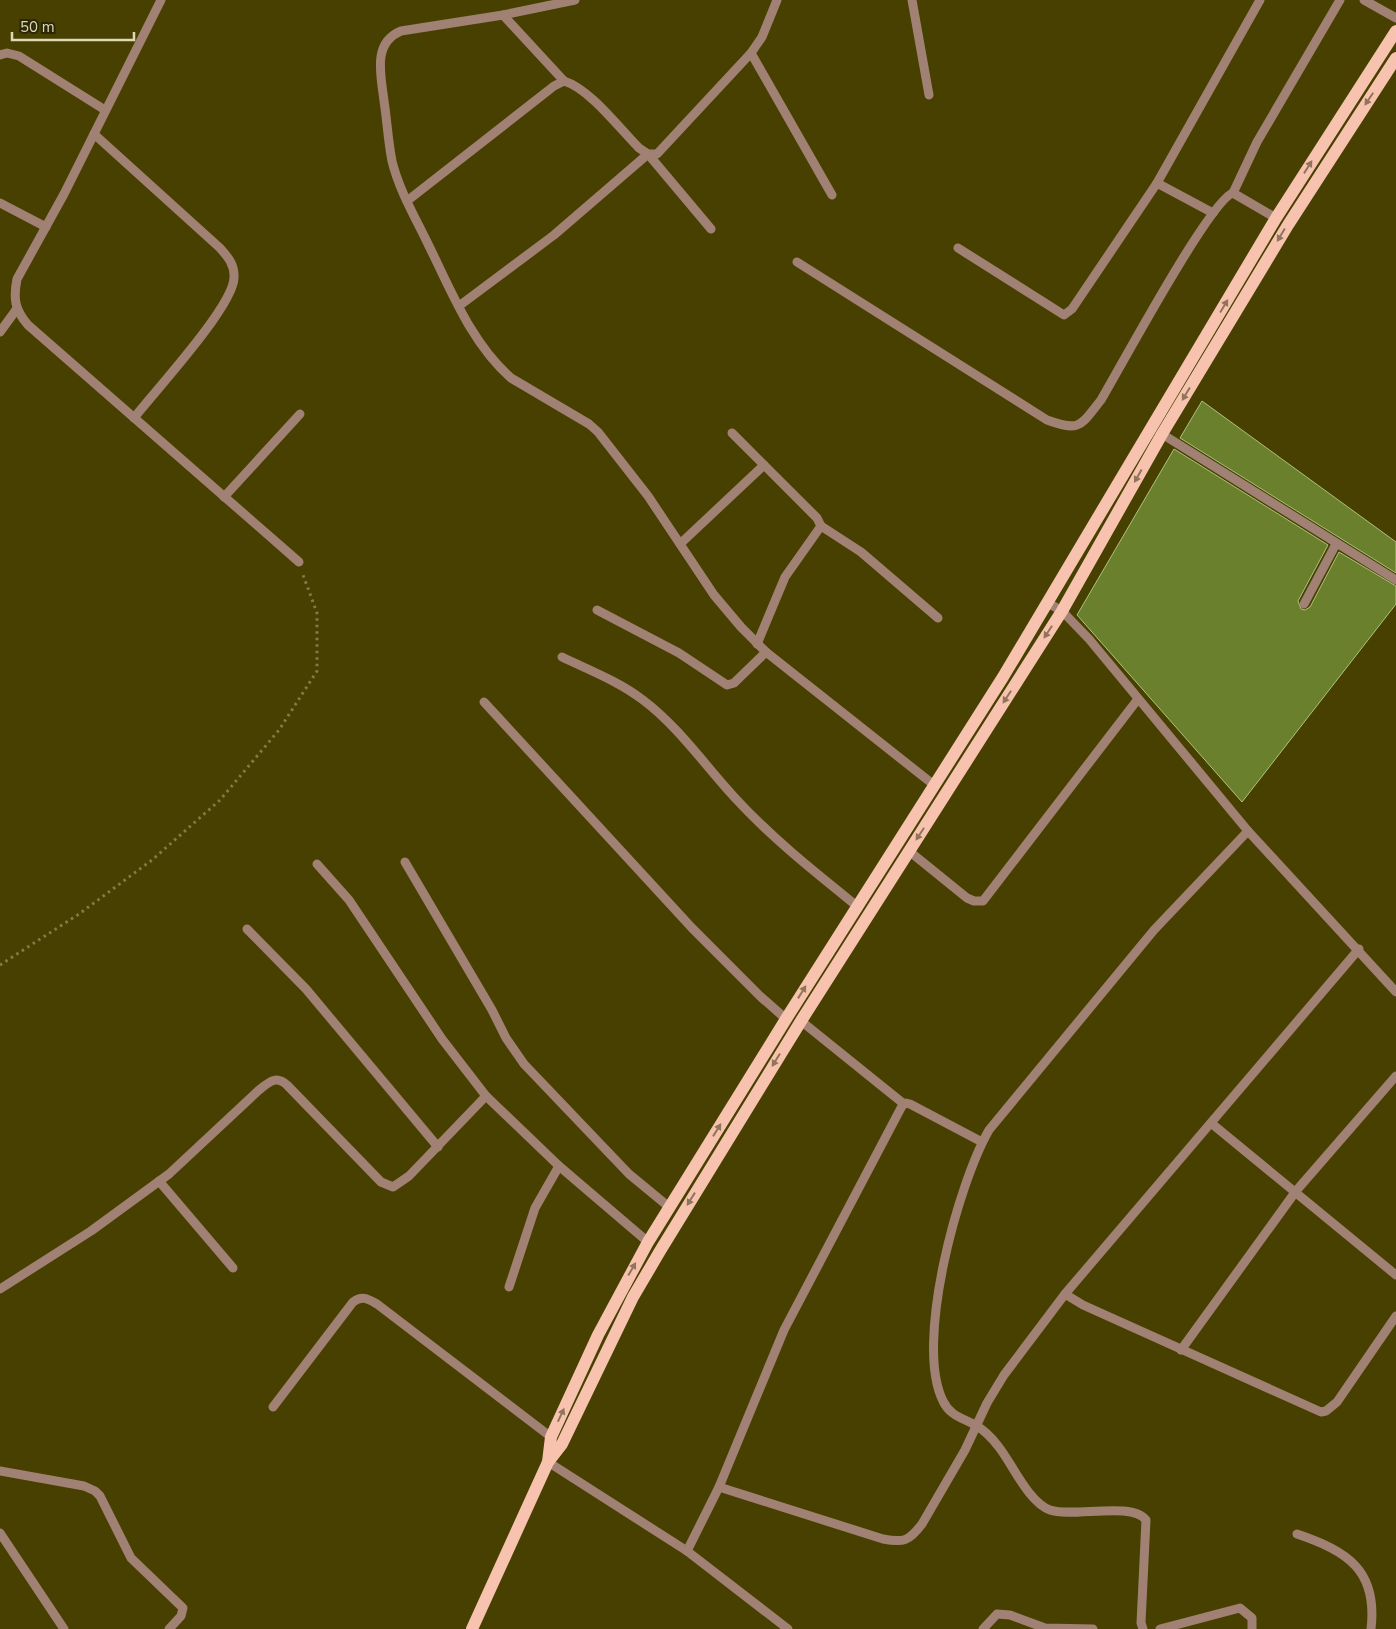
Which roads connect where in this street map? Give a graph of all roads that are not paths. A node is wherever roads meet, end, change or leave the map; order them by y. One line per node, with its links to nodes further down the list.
1 (162, 0): 16 (street)
2 (576, 0): 8 (street)
3 (777, 0): 11 (street)
4 (912, 0): 15 (street)
5 (1260, 0): 19 (street)
6 (1340, 0): 20 (street)
7 (1364, 0): 9 (street)
8 (504, 16): 14 (street); 22 (street)
9 (1396, 18)
10 (1396, 31): 25 (main road, one-way to 10)
11 (751, 53): 18 (street); 21 (street)
12 (0, 55): 16 (street)
13 (1396, 58): 36 (main road, one-way to 36)
14 (564, 81): 18 (street); 22 (street)
15 (929, 95)
16 (105, 110): 17 (street)
17 (94, 134): 26 (street); 34 (street)
18 (648, 154): 27 (street); 30 (street)
19 (1157, 183): 24 (street); 28 (street)
20 (1233, 193): 24 (street); 25 (street)
21 (832, 194)
22 (408, 201): 30 (street)
23 (0, 203): 26 (street)
24 (1213, 213): 29 (street)
25 (1276, 218): 44 (main road, one-way to 25)
26 (46, 227): 31 (street)
27 (711, 229)
28 (958, 248)
29 (798, 262)
30 (459, 306): 40 (street)
31 (16, 310): 32 (street); 34 (street)
32 (0, 332)
33 (300, 414): 38 (street)
34 (134, 418): 38 (street)
35 (732, 433): 37 (street)
36 (1162, 434): 41 (street); 47 (main road, one-way to 47)
37 (764, 465): 39 (street); 40 (street)
38 (224, 497): 42 (street)
39 (821, 526): 48 (street); 49 (street)
40 (680, 544): 49 (street)
41 (1336, 544): 43 (street); 45 (street)
42 (298, 562)
43 (1396, 580)
44 (1048, 603): 47 (street); 54 (main road)
45 (1304, 604)
46 (597, 610): 50 (street)
47 (1062, 611): 52 (street); 56 (main road, one-way to 56)
48 (938, 618)
49 (758, 644): 50 (street)
50 (766, 652): 54 (street)
51 (562, 657): 59 (street)
52 (1138, 699): 55 (street); 56 (street)
53 (484, 702): 63 (street)
54 (934, 785): 59 (main road)
55 (1248, 831): 61 (street); 69 (street)
56 (909, 851): 64 (main road)
57 (405, 862): 74 (street)
58 (317, 864): 66 (street)
59 (857, 906): 63 (main road, one-way to 59)
60 (247, 929): 70 (street)
61 (1359, 949): 62 (street); 68 (street)
62 (1396, 992)
63 (786, 1019): 74 (main road, one-way to 63)
64 (801, 1021): 67 (street); 86 (main road, one-way to 86)
65 (1396, 1076): 73 (street)
66 (486, 1096): 70 (street); 71 (street)
67 (904, 1104): 69 (street); 88 (street)
68 (1211, 1123): 73 (street); 80 (street)
69 (982, 1142): 84 (street)
70 (438, 1147): 72 (street)
71 (559, 1166): 75 (street); 78 (street)
72 (159, 1181): 76 (street); 79 (street)
73 (1296, 1191): 77 (street); 82 (street)
74 (669, 1207): 75 (main road)
75 (648, 1242): 85 (main road, one-way to 75)
76 (233, 1268)
77 (1396, 1275)
78 (509, 1287)
79 (0, 1289)
80 (1065, 1294): 82 (street); 84 (street)
81 (1396, 1316): 82 (street)
82 (1181, 1350)
83 (273, 1407): 85 (street)
84 (976, 1425): 88 (street); 92 (street)
85 (551, 1437): 86 (main road)
86 (548, 1462): 91 (street); 95 (main road)
87 (0, 1471): 94 (street)
88 (719, 1487): 91 (street)
89 (0, 1532): 93 (street)
90 (1297, 1534): 101 (street)
91 (687, 1551): 96 (street)
92 (1140, 1628)
93 (64, 1629)
94 (169, 1629)
95 (472, 1629)
96 (788, 1629)
97 (983, 1629): 98 (street)
98 (1093, 1629)
99 (1160, 1629): 100 (street)
100 (1252, 1629)
101 (1370, 1629)

